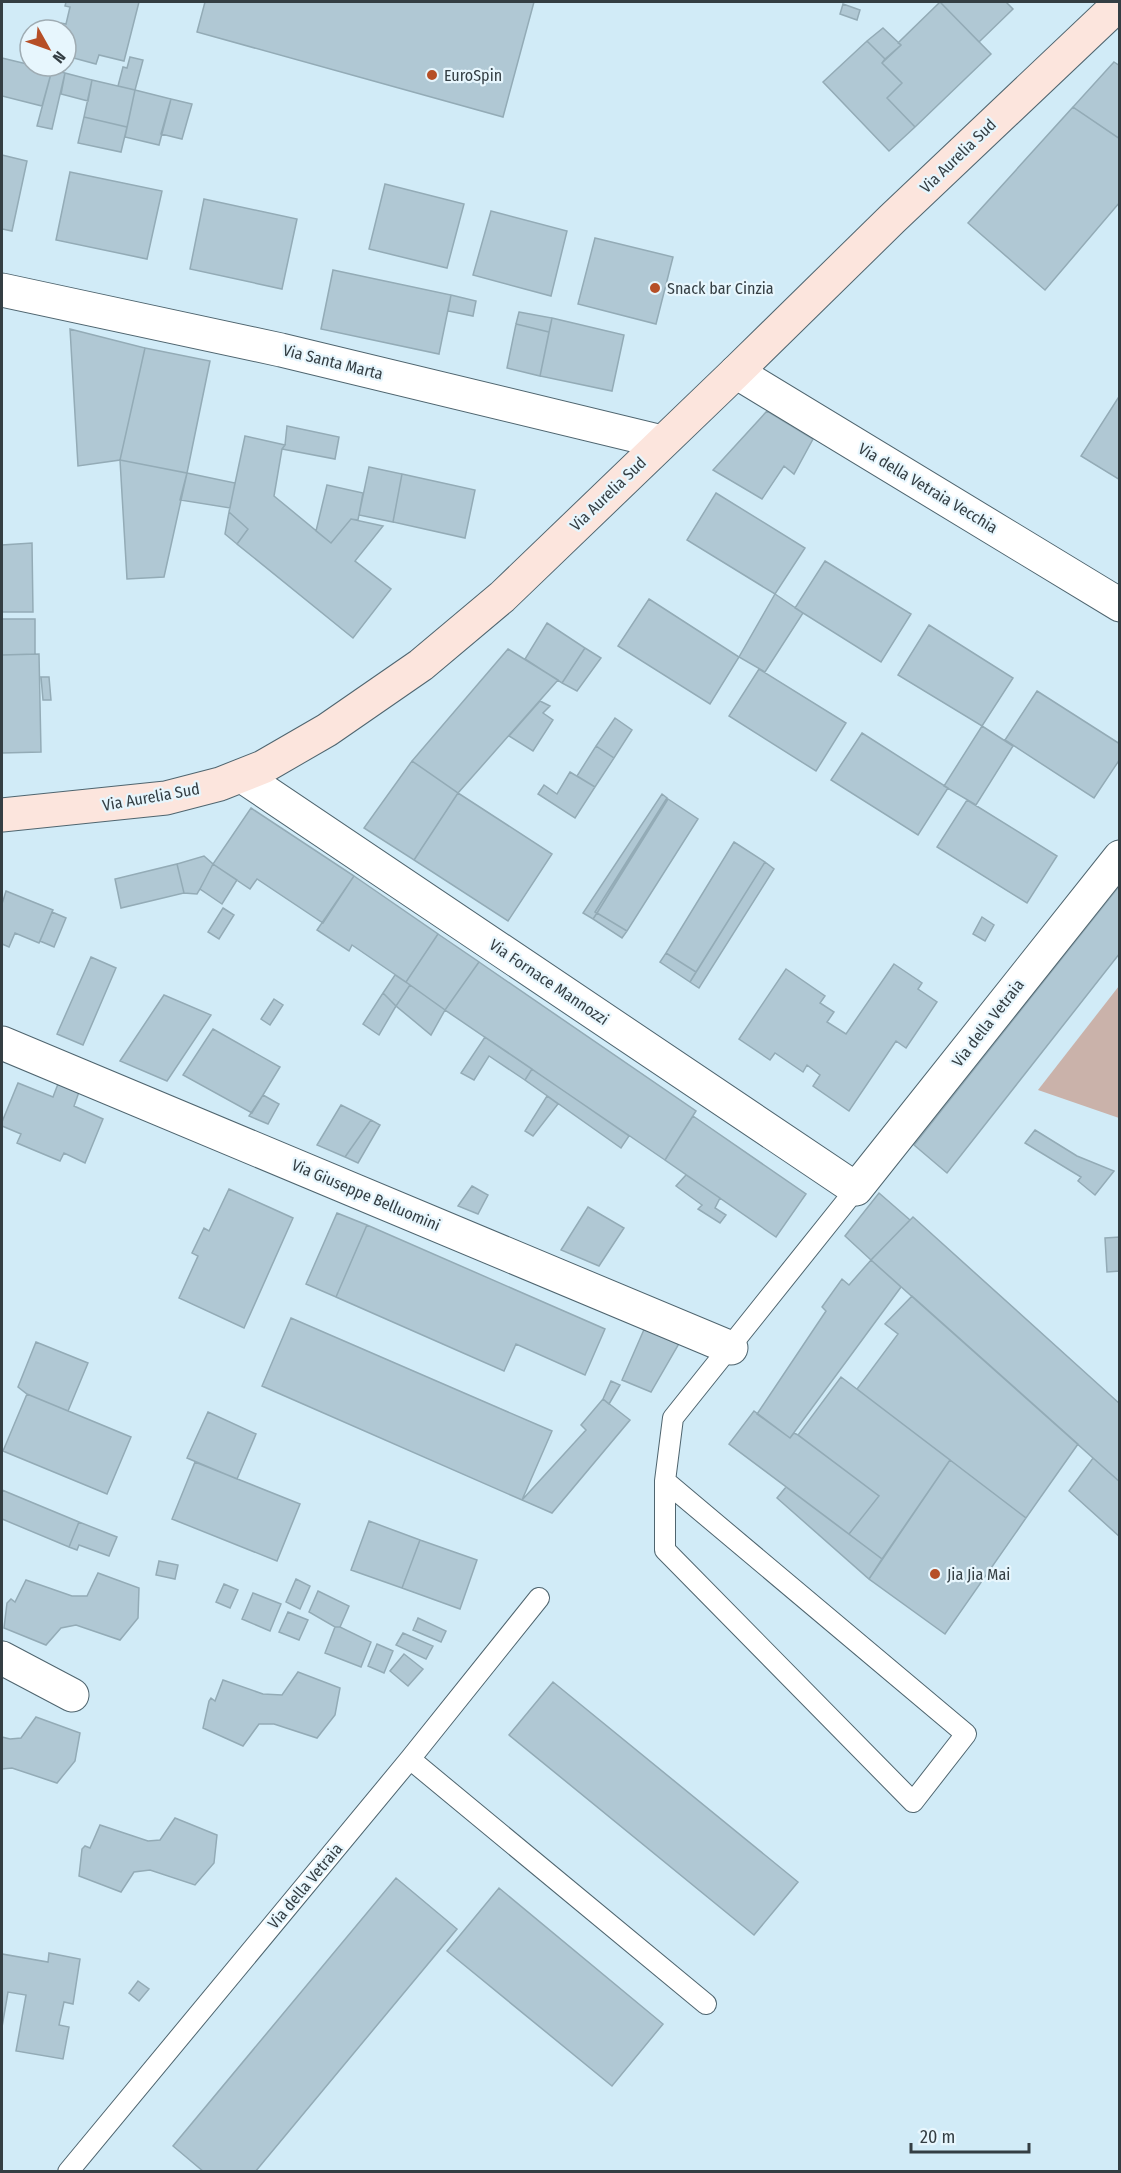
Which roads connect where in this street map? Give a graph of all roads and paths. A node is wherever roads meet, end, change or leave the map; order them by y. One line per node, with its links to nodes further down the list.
1 (1119, 3): 3 (main road, Via Aurelia Sud)
2 (2, 290): 4 (street, Via Santa Marta)
3 (736, 372): 4 (main road, Via Aurelia Sud); 5 (street, Via della Vetraia Vecchia)
4 (662, 442): 6 (main road, Via Aurelia Sud)
5 (1119, 604)
6 (242, 776): 7 (main road, Via Aurelia Sud); 10 (street, Via Fornace Mannozzi)
7 (2, 814)
8 (1119, 857): 10 (street, Via della Vetraia)
9 (2, 1043): 11 (street, Via Giuseppe Belluomini)
10 (856, 1190): 11 (lane)
11 (730, 1348): 12 (lane)
12 (665, 1481): 12 (lane)
13 (539, 1598): 16 (lane, Via della Vetraia)
14 (2, 1658): 15 (street)
15 (72, 1695)
16 (410, 1759): 17 (lane); 18 (lane, Via della Vetraia)
17 (706, 2004)
18 (68, 2172)

